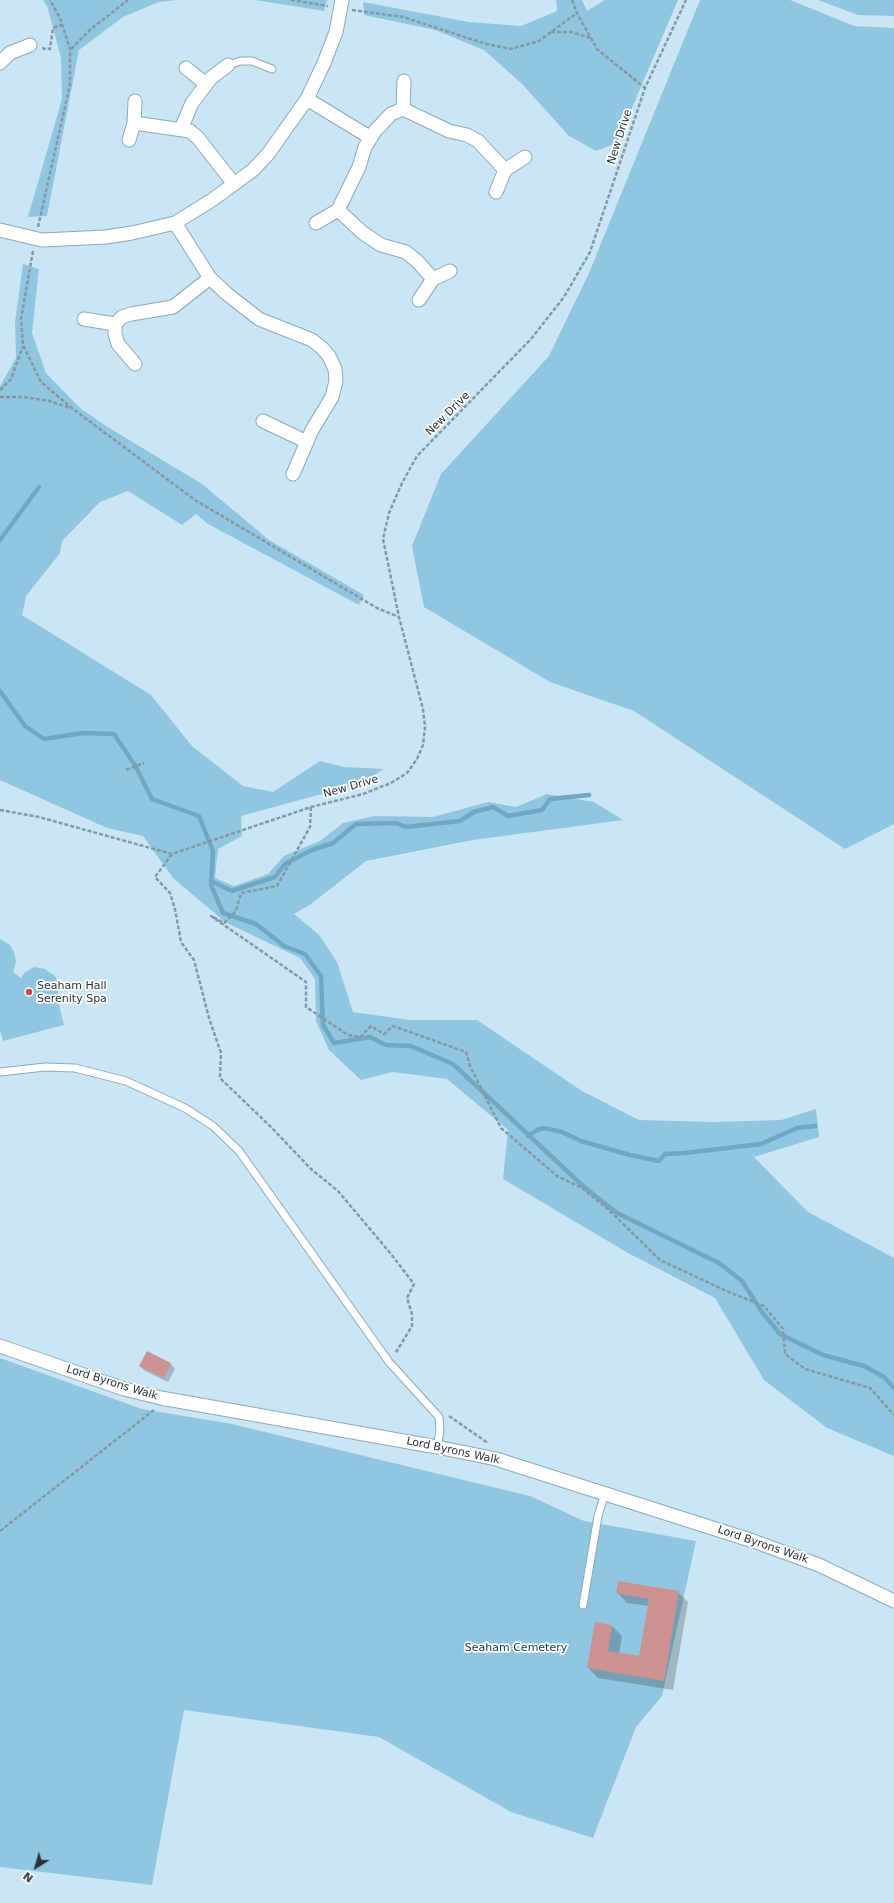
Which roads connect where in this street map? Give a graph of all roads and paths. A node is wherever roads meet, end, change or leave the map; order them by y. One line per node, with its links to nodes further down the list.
1 (50, 0): 10 (path)
2 (128, 0): 14 (path)
3 (291, 0): 7 (path)
4 (342, 0): 22 (street)
5 (572, 0): 9 (path)
6 (686, 0): 21 (path, New Drive)
7 (324, 5)
8 (354, 10): 11 (path)
9 (577, 13): 11 (path); 12 (path)
10 (63, 24): 13 (path); 14 (path)
11 (550, 32): 12 (path)
12 (590, 38): 21 (path)
13 (30, 45): 15 (street)
14 (70, 49): 34 (path)
15 (1, 59)
16 (228, 65): 18 (lane); 20 (street)
17 (186, 68): 20 (street)
18 (272, 69)
19 (404, 81): 24 (street)
20 (206, 84): 26 (street)
21 (645, 88): 53 (path, New Drive)
22 (307, 99): 27 (street); 31 (street)
23 (134, 101): 25 (street)
24 (403, 109): 27 (street); 30 (street)
25 (134, 123): 26 (street); 28 (street)
26 (181, 128): 31 (street)
27 (371, 138): 33 (street)
28 (129, 140)
29 (525, 157): 30 (street)
30 (505, 170): 32 (street)
31 (234, 184): 35 (street)
32 (496, 192)
33 (338, 210): 36 (street); 41 (street)
34 (39, 222)
35 (175, 223): 37 (street); 40 (street)
36 (316, 223)
37 (0, 230)
38 (33, 253): 45 (path)
39 (450, 271): 41 (street)
40 (210, 278): 44 (street); 51 (street)
41 (433, 279): 42 (street)
42 (419, 300)
43 (84, 319): 44 (street)
44 (115, 324): 46 (street)
45 (23, 345): 47 (path); 49 (path)
46 (135, 364)
47 (0, 390)
48 (0, 398): 49 (path)
49 (73, 409): 53 (path)
50 (263, 421): 51 (street)
51 (307, 442): 52 (street)
52 (293, 474)
53 (399, 617): 56 (path, New Drive)
54 (144, 763): 55 (path)
55 (126, 770)
56 (312, 807): 58 (path, New Drive); 64 (path)
57 (0, 810): 58 (path)
58 (172, 854): 61 (path)
59 (0, 1072): 65 (lane)
60 (0, 1346): 62 (street, Lord Byrons Walk)
61 (394, 1356)
62 (160, 1398): 65 (street, Lord Byrons Walk); 68 (path)
63 (449, 1415): 66 (path)
64 (894, 1415)
65 (436, 1447): 66 (street, Lord Byrons Walk)
66 (496, 1460): 67 (street, Lord Byrons Walk)
67 (605, 1493): 69 (street, Lord Byrons Walk); 70 (lane)
68 (0, 1531)
69 (894, 1601)
70 (583, 1605)

